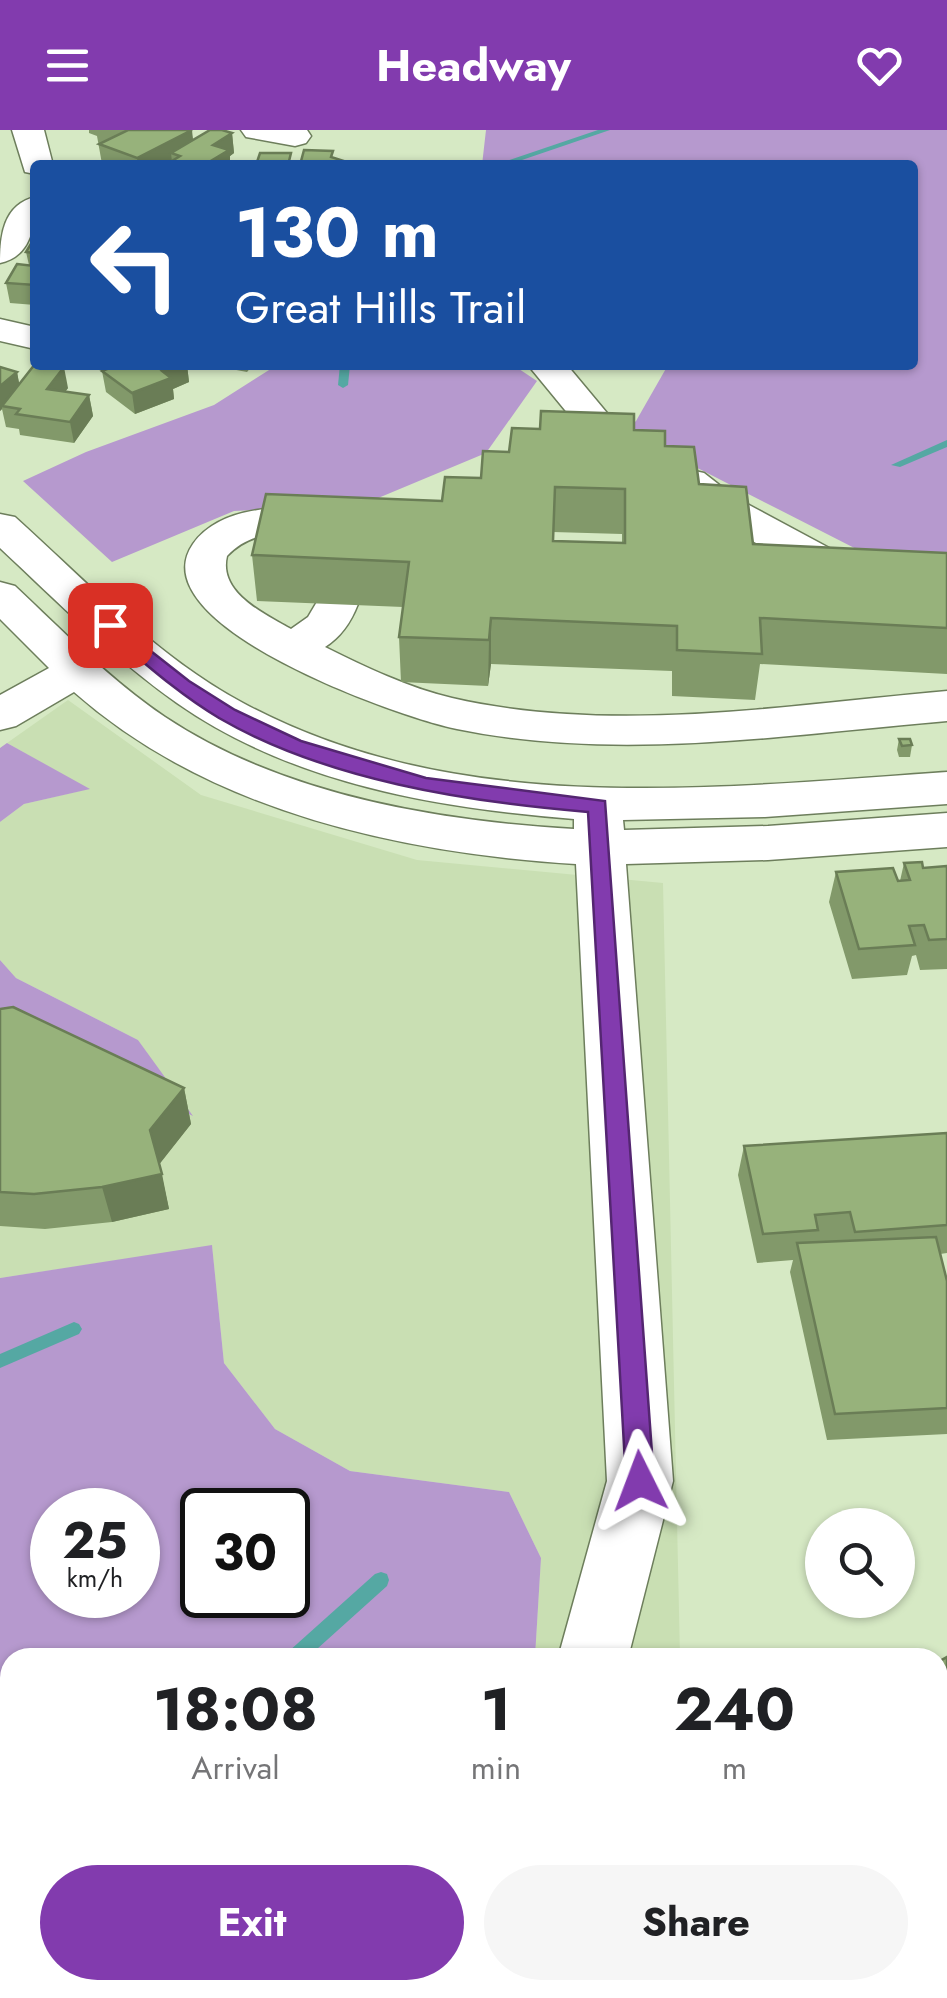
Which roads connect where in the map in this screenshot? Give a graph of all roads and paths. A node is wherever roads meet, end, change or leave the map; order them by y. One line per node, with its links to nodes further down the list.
1 (28, 130): 4 (street)
2 (256, 130): 3 (street)
3 (295, 136)
4 (38, 160)
5 (30, 214): 6 (street)
6 (0, 253)
7 (0, 330): 8 (street)
8 (30, 337)
9 (551, 370): 10 (street)
10 (600, 449): 11 (street); 14 (street)
11 (553, 451)
12 (373, 521): 17 (street)
13 (0, 526): 22 (street)
14 (841, 594)
15 (0, 595): 18 (street)
16 (336, 604): 17 (street)
17 (289, 647): 19 (street)
18 (78, 670): 20 (street); 22 (street)
19 (947, 706)
20 (0, 715)
21 (947, 788): 22 (street)
22 (600, 827): 23 (street); 24 (street)
23 (947, 830)
24 (596, 1648)

